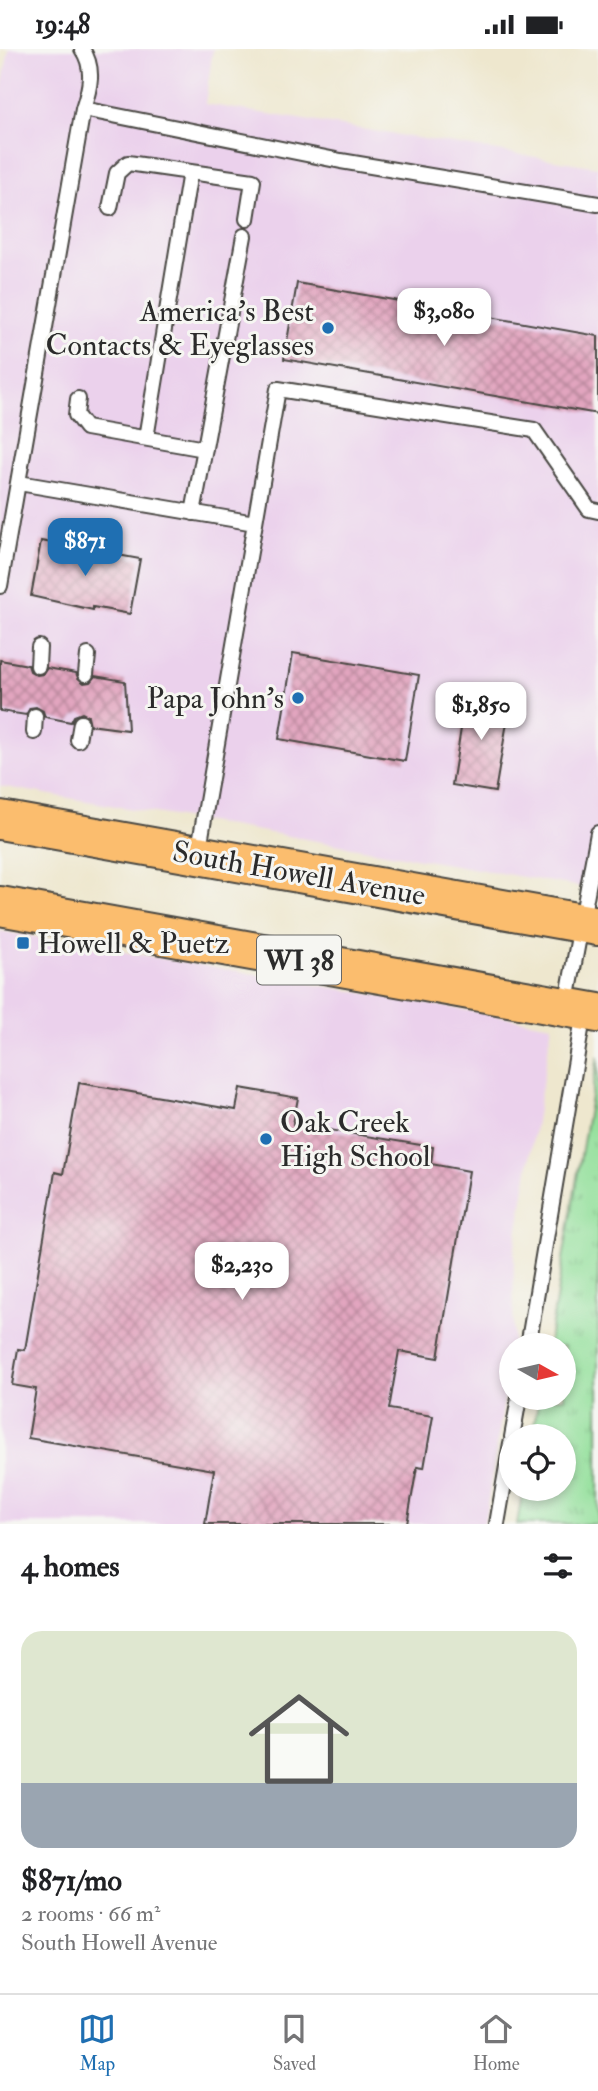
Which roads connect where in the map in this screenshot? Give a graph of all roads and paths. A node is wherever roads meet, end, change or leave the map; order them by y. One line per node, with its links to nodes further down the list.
1 (82, 49): 2 (lane)
2 (83, 109): 4 (lane); 11 (lane)
3 (190, 172): 5 (lane); 6 (lane); 9 (lane)
4 (598, 204)
5 (110, 208)
6 (247, 219)
7 (244, 236): 10 (lane)
8 (78, 399): 9 (lane)
9 (146, 438): 10 (lane)
10 (205, 449): 13 (lane)
11 (19, 483): 13 (lane); 15 (lane)
12 (598, 511): 14 (lane)
13 (193, 513): 14 (lane)
14 (255, 523): 26 (lane)
15 (0, 586)
16 (39, 647): 18 (lane)
17 (88, 655): 19 (lane)
18 (38, 666)
19 (86, 674)
20 (36, 716): 22 (lane)
21 (80, 723): 23 (lane)
22 (34, 732)
23 (78, 740)
24 (0, 820): 26 (main road, South Howell Avenue)
25 (598, 833): 28 (lane)
26 (198, 855): 28 (main road, South Howell Avenue)
27 (0, 906): 29 (main road, WI 38)
28 (590, 924): 29 (lane)
29 (583, 1010): 30 (lane)
30 (529, 1333)
31 (501, 1501): 32 (lane)
32 (497, 1524)

